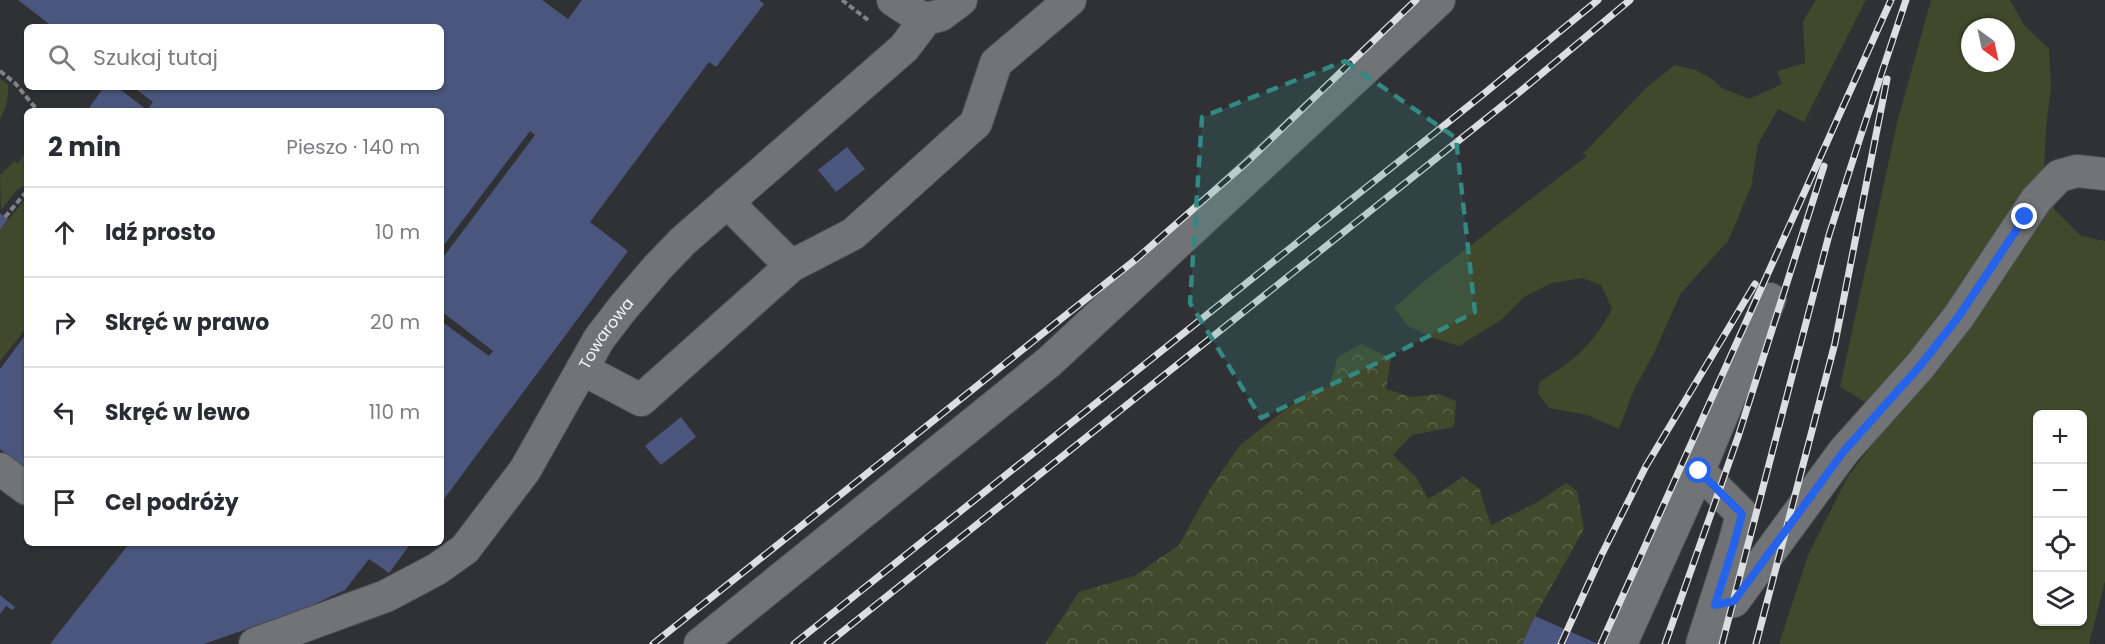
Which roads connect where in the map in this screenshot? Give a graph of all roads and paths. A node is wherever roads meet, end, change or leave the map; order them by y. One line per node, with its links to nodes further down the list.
1 (894, 0): 5 (street)
2 (961, 0): 5 (street, Towarowa)
3 (1070, 0): 12 (street)
4 (1439, 0): 20 (street)
5 (926, 19): 10 (street, Towarowa)
6 (0, 71): 7 (path)
7 (36, 108)
8 (2105, 174): 18 (street)
9 (24, 195): 11 (path)
10 (727, 202): 12 (street); 14 (street, Towarowa)
11 (5, 217)
12 (791, 266): 14 (street)
13 (1770, 299): 16 (street)
14 (582, 369): 19 (street, Towarowa)
15 (0, 469): 17 (street)
16 (1699, 471): 18 (street); 21 (street)
17 (24, 487)
18 (1715, 605): 22 (street)
19 (255, 644)
20 (700, 644)
21 (1621, 644)
22 (1702, 644)

